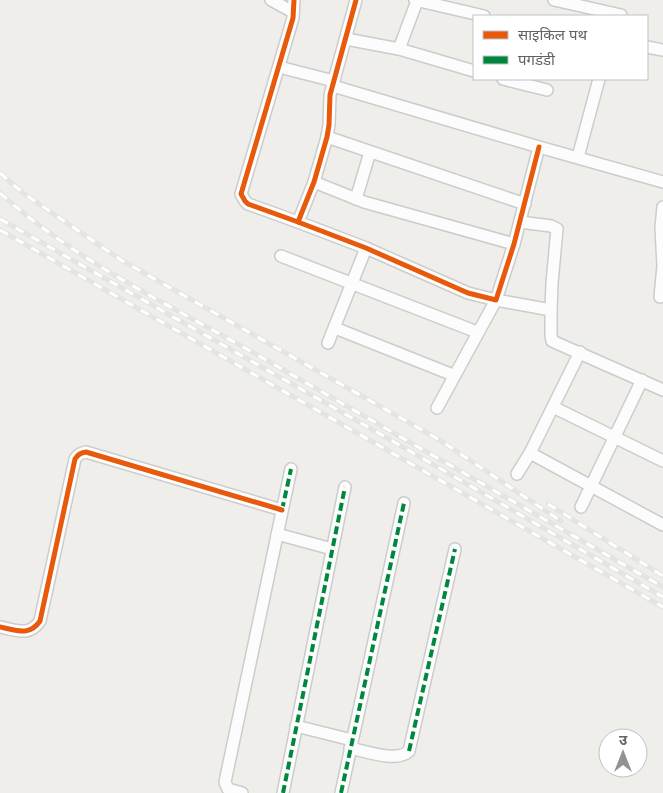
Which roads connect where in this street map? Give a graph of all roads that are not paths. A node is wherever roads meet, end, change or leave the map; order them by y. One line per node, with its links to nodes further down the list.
1 (271, 0): 5 (street)
2 (356, 0): 8 (street)
3 (416, 0): 6 (street); 10 (street)
4 (554, 0): 7 (street)
5 (294, 6): 12 (street)
6 (480, 15)
7 (621, 15)
8 (346, 39): 10 (street); 16 (street)
9 (648, 47): 11 (street)
10 (399, 49): 13 (street)
11 (663, 50)
12 (279, 67): 16 (street); 27 (street)
13 (473, 71)
14 (507, 80): 17 (street)
15 (599, 80): 21 (street)
16 (333, 84): 18 (street); 19 (street)
17 (547, 90)
18 (327, 137): 20 (street); 22 (street)
19 (539, 147): 21 (street); 25 (street)
20 (370, 152): 24 (street); 25 (street)
21 (578, 157): 23 (street)
22 (314, 182): 24 (street); 27 (street)
23 (663, 182)
24 (356, 199): 29 (street)
25 (525, 204): 28 (street)
26 (663, 211): 33 (street)
27 (298, 222): 30 (street)
28 (520, 222): 29 (street); 35 (street)
29 (514, 244): 34 (street)
30 (366, 248): 32 (street); 34 (street)
31 (281, 256): 32 (street)
32 (351, 284): 36 (street); 37 (street)
33 (660, 297)
34 (496, 300): 35 (street); 37 (street)
35 (551, 310): 39 (street)
36 (335, 328): 38 (street); 40 (street)
37 (477, 332): 40 (street)
38 (328, 343)
39 (580, 352): 41 (street); 43 (street)
40 (453, 375): 44 (street)
41 (642, 380): 42 (street); 45 (street)
42 (663, 390)
43 (552, 407): 45 (street); 46 (street)
44 (437, 408)
45 (616, 437): 47 (street); 50 (street)
46 (530, 453): 49 (street); 50 (street)
47 (663, 461)
48 (291, 469): 54 (street)
49 (517, 474)
50 (592, 485): 53 (street); 55 (street)
51 (345, 487): 57 (street)
52 (404, 502): 61 (street)
53 (581, 507)
54 (282, 510): 56 (street); 59 (street)
55 (663, 525)
56 (277, 534): 57 (street); 62 (street)
57 (332, 549): 60 (street)
58 (456, 549): 61 (street)
59 (0, 627)
60 (296, 726): 61 (street); 63 (street)
61 (351, 744): 64 (street)
62 (242, 793)
63 (283, 793)
64 (341, 793)

